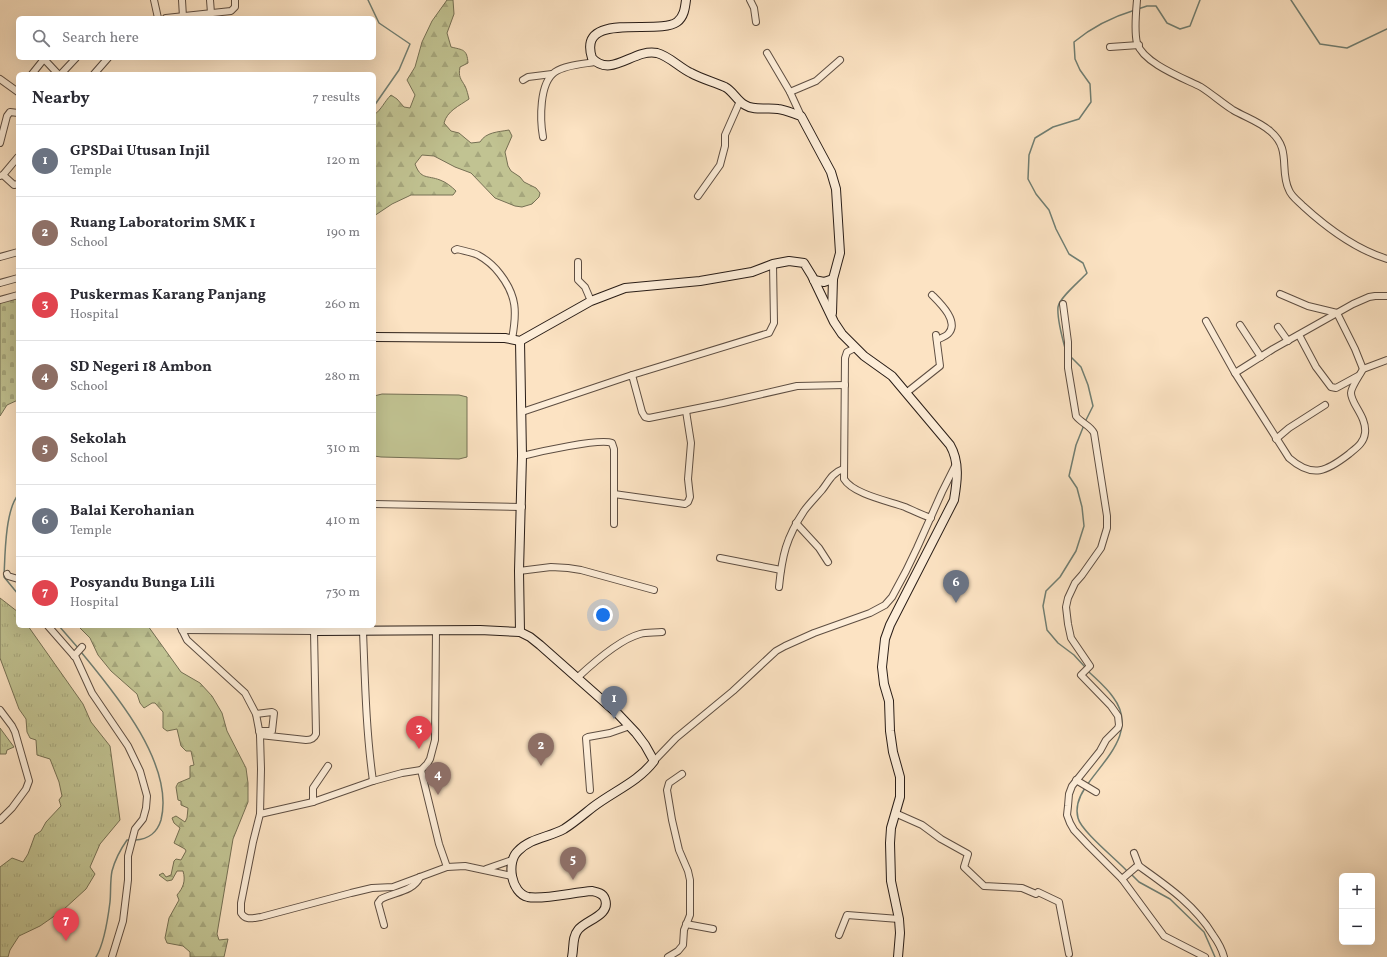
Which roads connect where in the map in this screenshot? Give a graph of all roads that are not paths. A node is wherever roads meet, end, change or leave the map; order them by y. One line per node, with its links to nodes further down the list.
1 (154, 0): 9 (street)
2 (182, 0): 10 (street)
3 (210, 0): 8 (street)
4 (235, 0): 8 (street)
5 (686, 0): 21 (street)
6 (750, 0): 12 (street)
7 (1137, 0): 13 (street)
8 (211, 13): 11 (street)
9 (158, 16)
10 (183, 16)
11 (190, 16)
12 (756, 22)
13 (1138, 46): 14 (street); 43 (street)
14 (1110, 47)
15 (767, 53): 30 (street)
16 (43, 60): 22 (street)
17 (45, 60): 23 (street)
18 (74, 60): 24 (street)
19 (106, 60): 25 (street)
20 (840, 60): 30 (street)
21 (595, 62): 26 (street); 31 (street)
22 (34, 72)
23 (58, 72)
24 (62, 72)
25 (96, 72)
26 (552, 74): 28 (street); 34 (street)
27 (0, 79): 29 (street)
28 (523, 80)
29 (16, 91)
30 (790, 92): 33 (street)
31 (740, 101): 33 (street); 39 (street)
32 (16, 113): 35 (street)
33 (801, 116): 47 (street)
34 (543, 137)
35 (0, 143)
36 (16, 159): 37 (street)
37 (2, 176): 38 (street)
38 (16, 184)
39 (698, 196)
40 (455, 250): 64 (street)
41 (16, 253): 42 (street)
42 (0, 257)
43 (1387, 259)
44 (578, 262): 55 (street)
45 (773, 264): 48 (street); 55 (street); 72 (street)
46 (16, 279): 49 (street)
47 (833, 279): 48 (street); 58 (street)
48 (814, 280): 58 (street)
49 (0, 283)
50 (1280, 294): 57 (street)
51 (932, 295): 75 (street)
52 (16, 296): 54 (street)
53 (1387, 296): 57 (street)
54 (0, 300)
55 (591, 301): 65 (street)
56 (1063, 304): 112 (street)
57 (1337, 313): 62 (street); 70 (street)
58 (832, 315): 67 (street)
59 (1206, 321): 71 (street)
60 (1240, 325): 68 (street)
61 (1278, 327): 66 (street)
62 (1299, 335): 66 (street); 73 (street)
63 (376, 336): 64 (street)
64 (512, 339): 65 (street)
65 (520, 341): 78 (street)
66 (1288, 341): 68 (street)
67 (855, 348): 74 (street); 75 (street)
68 (1261, 357): 71 (street)
69 (1387, 360): 70 (street)
70 (1363, 369): 73 (street)
71 (1235, 373): 79 (street)
72 (632, 375): 77 (street); 78 (street)
73 (1360, 376): 79 (street)
74 (845, 385): 77 (street); 82 (street)
75 (906, 393): 81 (street)
76 (1325, 405): 79 (street)
77 (686, 411): 83 (street)
78 (522, 412): 80 (street)
79 (1276, 439)
80 (522, 456): 83 (street); 85 (street)
81 (956, 464): 86 (street); 117 (street)
82 (843, 468): 86 (street); 87 (street)
83 (614, 494): 88 (street)
84 (376, 504): 85 (street)
85 (522, 507): 92 (street)
86 (931, 518): 108 (street)
87 (796, 523): 90 (street); 91 (street)
88 (614, 524)
89 (720, 558): 91 (street)
90 (828, 562)
91 (781, 570): 93 (street)
92 (519, 571): 94 (street); 101 (street)
93 (779, 587)
94 (654, 590)
95 (50, 628): 134 (street)
96 (181, 628): 98 (street); 105 (street)
97 (314, 628): 98 (street); 100 (street); 107 (street)
98 (270, 629)
99 (436, 630): 100 (street); 101 (street); 110 (street)
100 (363, 631): 113 (street)
101 (520, 632): 103 (street)
102 (662, 632): 103 (street)
103 (576, 678): 106 (street)
104 (0, 710): 119 (street)
105 (256, 714): 107 (street); 107 (street)
106 (630, 726): 108 (street); 115 (street)
107 (259, 733): 118 (street)
108 (654, 761): 121 (street)
109 (328, 766): 116 (street)
110 (420, 770): 113 (street); 122 (street)
111 (682, 774): 129 (street)
112 (1076, 780): 114 (street); 126 (street)
113 (373, 781): 116 (street)
114 (1090, 788)
115 (590, 790)
116 (313, 802): 118 (street)
117 (895, 813): 128 (street); 133 (street)
118 (260, 814): 127 (street)
119 (1, 818)
120 (1134, 853): 123 (street)
121 (512, 860): 124 (street); 125 (street)
122 (447, 867): 124 (street); 127 (street)
123 (1138, 867): 126 (street); 139 (street)
124 (486, 869): 125 (street)
125 (512, 876): 135 (street)
126 (1124, 877): 138 (street)
127 (420, 878): 130 (street)
128 (899, 919): 132 (street); 137 (street)
129 (686, 924): 131 (street); 136 (street)
130 (384, 925)
131 (713, 929)
132 (839, 935)
133 (1069, 954)
134 (112, 957)
135 (572, 957)
136 (668, 957)
137 (898, 957)
138 (1205, 957)
139 (1224, 957)

